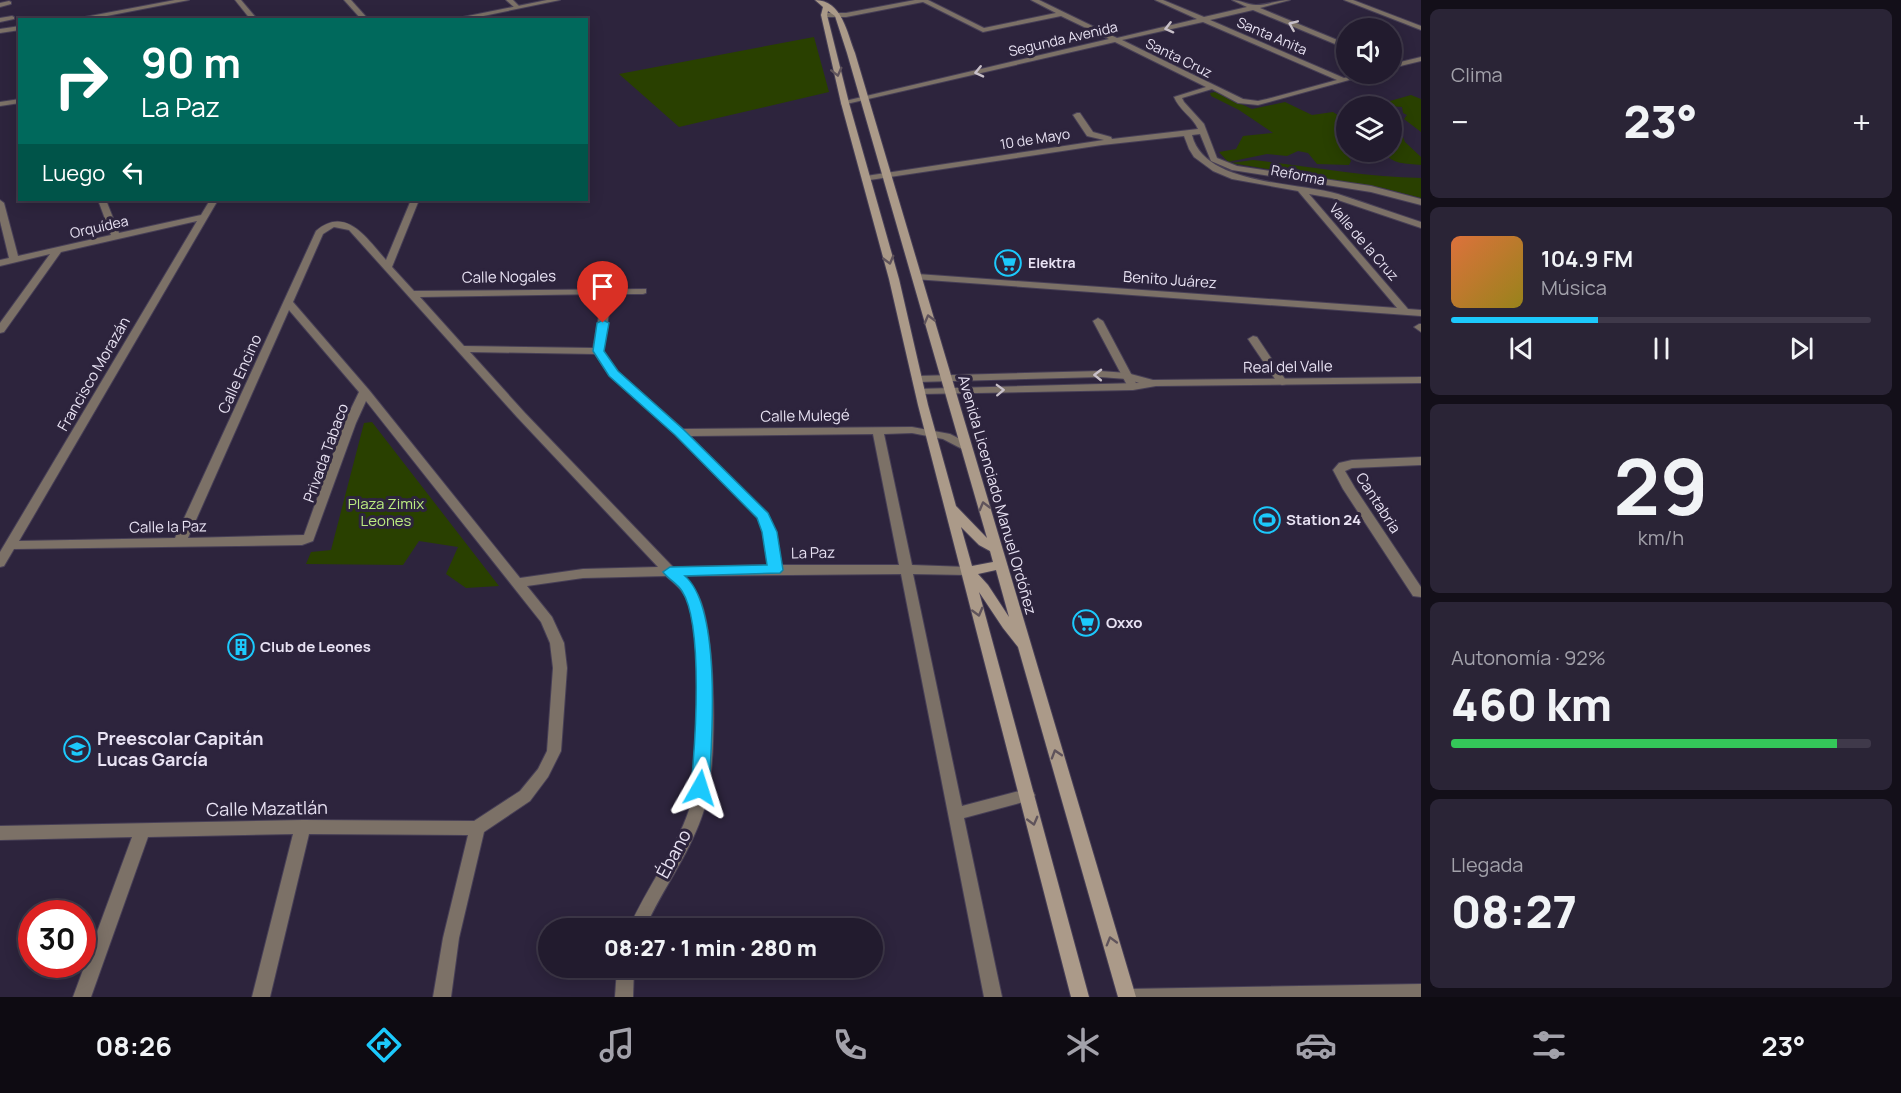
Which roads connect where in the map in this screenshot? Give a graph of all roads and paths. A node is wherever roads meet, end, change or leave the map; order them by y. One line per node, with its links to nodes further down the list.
1 (186, 0): 23 (street)
2 (238, 0): 24 (street)
3 (347, 0): 25 (street)
4 (509, 0): 17 (street)
5 (557, 0): 17 (street)
6 (818, 0): 19 (main road)
7 (887, 0): 16 (street)
8 (924, 0): 16 (street); 20 (street)
9 (1034, 0): 20 (street, Santa Cruz)
10 (1158, 0): 28 (street, Santa Anita)
11 (1235, 0): 18 (street)
12 (1287, 0): 18 (street, Segunda Avenida)
13 (1347, 0): 30 (street)
14 (9, 3): 15 (street)
15 (0, 5)
16 (895, 6): 21 (street)
17 (517, 8): 26 (street)
18 (1253, 8): 28 (street, Segunda Avenida); 33 (street, one-way to 18)
19 (825, 11): 21 (street); 41 (main road, one-way to 41)
20 (1060, 14): 32 (street, Santa Cruz)
21 (838, 15): 39 (main road, Avenida Licenciado Manuel Ordóñez)
22 (12, 18): 27 (street)
23 (83, 18)
24 (253, 18)
25 (364, 18)
26 (462, 18)
27 (0, 20)
28 (1203, 20): 32 (street, Segunda Avenida, one-way to 32); 36 (street, Santa Anita)
29 (18, 28): 31 (street)
30 (1421, 28)
31 (0, 31)
32 (1117, 41): 38 (street, Santa Cruz); 39 (street, Segunda Avenida, one-way to 39)
33 (1336, 42)
34 (1421, 59): 35 (street)
35 (1402, 64)
36 (1336, 77)
37 (1336, 82): 38 (street, Santa Cruz)
38 (1212, 87): 44 (street)
39 (863, 99): 41 (street, Segunda Avenida); 46 (main road, Avenida Licenciado Manuel Ordóñez)
40 (18, 101): 42 (street)
41 (845, 103): 47 (main road)
42 (0, 104)
43 (1077, 115): 45 (street, 10 de Mayo)
44 (1203, 131): 45 (street); 51 (street)
45 (1187, 132): 46 (street, 10 de Mayo); 48 (street, Reforma)
46 (886, 176): 47 (street, 10 de Mayo); 61 (main road, Avenida Licenciado Manuel Ordóñez)
47 (866, 179): 80 (main road, one-way to 80)
48 (1301, 190): 55 (street, Reforma); 68 (street, Valle de la Cruz)
49 (102, 201): 56 (street)
50 (415, 201): 60 (street)
51 (1421, 202)
52 (0, 203): 58 (street)
53 (207, 206): 56 (street, Orquídea); 93 (street, Francisco Morazán)
54 (335, 224): 60 (street, Ébano); 65 (street, Calle Encino)
55 (1421, 225)
56 (116, 237): 57 (street, Orquídea)
57 (58, 250): 58 (street, Orquídea); 66 (street)
58 (14, 260): 59 (street, Orquídea)
59 (0, 263)
60 (387, 268): 64 (street, Ébano)
61 (917, 277): 68 (street, Benito Juárez); 81 (main road, Avenida Licenciado Manuel Ordóñez, one-way to 61)
62 (608, 291): 63 (street, Calle Nogales); 64 (street, Calle Nogales); 74 (street)
63 (644, 291)
64 (411, 294): 73 (street, Ébano)
65 (288, 303): 84 (street); 92 (street, Calle Encino)
66 (17, 305): 67 (street); 71 (street)
67 (0, 310)
68 (1405, 312): 69 (street, Benito Juárez)
69 (1421, 313)
70 (1098, 321): 76 (street)
71 (0, 330)
72 (1253, 339): 78 (street)
73 (462, 349): 74 (street); 100 (street, Ébano)
74 (598, 351): 87 (street)
75 (1018, 376): 76 (street, Real del Valle, one-way to 75); 81 (street, Real del Valle); 83 (street)
76 (1127, 376): 79 (street, Real del Valle); 82 (street)
77 (1421, 380): 78 (street, Real del Valle)
78 (1282, 382): 79 (street, Real del Valle)
79 (1156, 383): 82 (street, Real del Valle)
80 (919, 385): 81 (street, Real del Valle); 86 (main road)
81 (947, 385): 83 (street, Real del Valle, one-way to 83); 88 (main road, Avenida Licenciado Manuel Ordóñez)
82 (1133, 387): 83 (street, Real del Valle)
83 (1023, 389)
84 (365, 392): 91 (street, Privada Tabaco); 101 (street)
85 (878, 431): 86 (street, Calle Mulegé); 87 (street, Calle Mulegé); 97 (street)
86 (931, 432): 88 (street); 90 (main road)
87 (680, 433): 98 (street)
88 (966, 447): 94 (main road, Avenida Licenciado Manuel Ordóñez, one-way to 88)
89 (1421, 461): 102 (street, Cantabria)
90 (951, 508): 94 (main road); 99 (main road)
91 (316, 524): 92 (street, Calle la Paz)
92 (179, 544): 93 (street, Calle la Paz)
93 (11, 545): 95 (street, Francisco Morazán)
94 (996, 549): 96 (main road, Avenida Licenciado Manuel Ordóñez)
95 (0, 563)
96 (1000, 565): 99 (main road); 103 (main road, Avenida Licenciado Manuel Ordóñez)
97 (906, 568): 98 (street, La Paz); 99 (street, La Paz); 105 (street)
98 (775, 570): 100 (street, La Paz)
99 (967, 571): 103 (main road); 104 (main road, one-way to 104)
100 (670, 572): 101 (street, La Paz); 110 (street, Ébano)
101 (517, 583): 107 (street)
102 (1418, 593)
103 (1024, 645): 120 (main road, Avenida Licenciado Manuel Ordóñez, one-way to 103)
104 (1027, 795): 105 (street); 119 (main road, one-way to 119)
105 (956, 814): 118 (street)
106 (303, 827): 107 (street, Calle Mazatlán); 108 (street, Calle Mazatlán); 115 (street)
107 (477, 828): 116 (street)
108 (142, 832): 109 (street, Calle Mazatlán); 114 (street)
109 (0, 833)
110 (642, 918)
111 (625, 978): 117 (street)
112 (1421, 992): 113 (street)
113 (1369, 996): 121 (street)
114 (82, 997)
115 (261, 997)
116 (442, 997)
117 (624, 997)
118 (993, 997)
119 (1080, 997)
120 (1127, 997): 121 (street)
121 (1166, 997)

